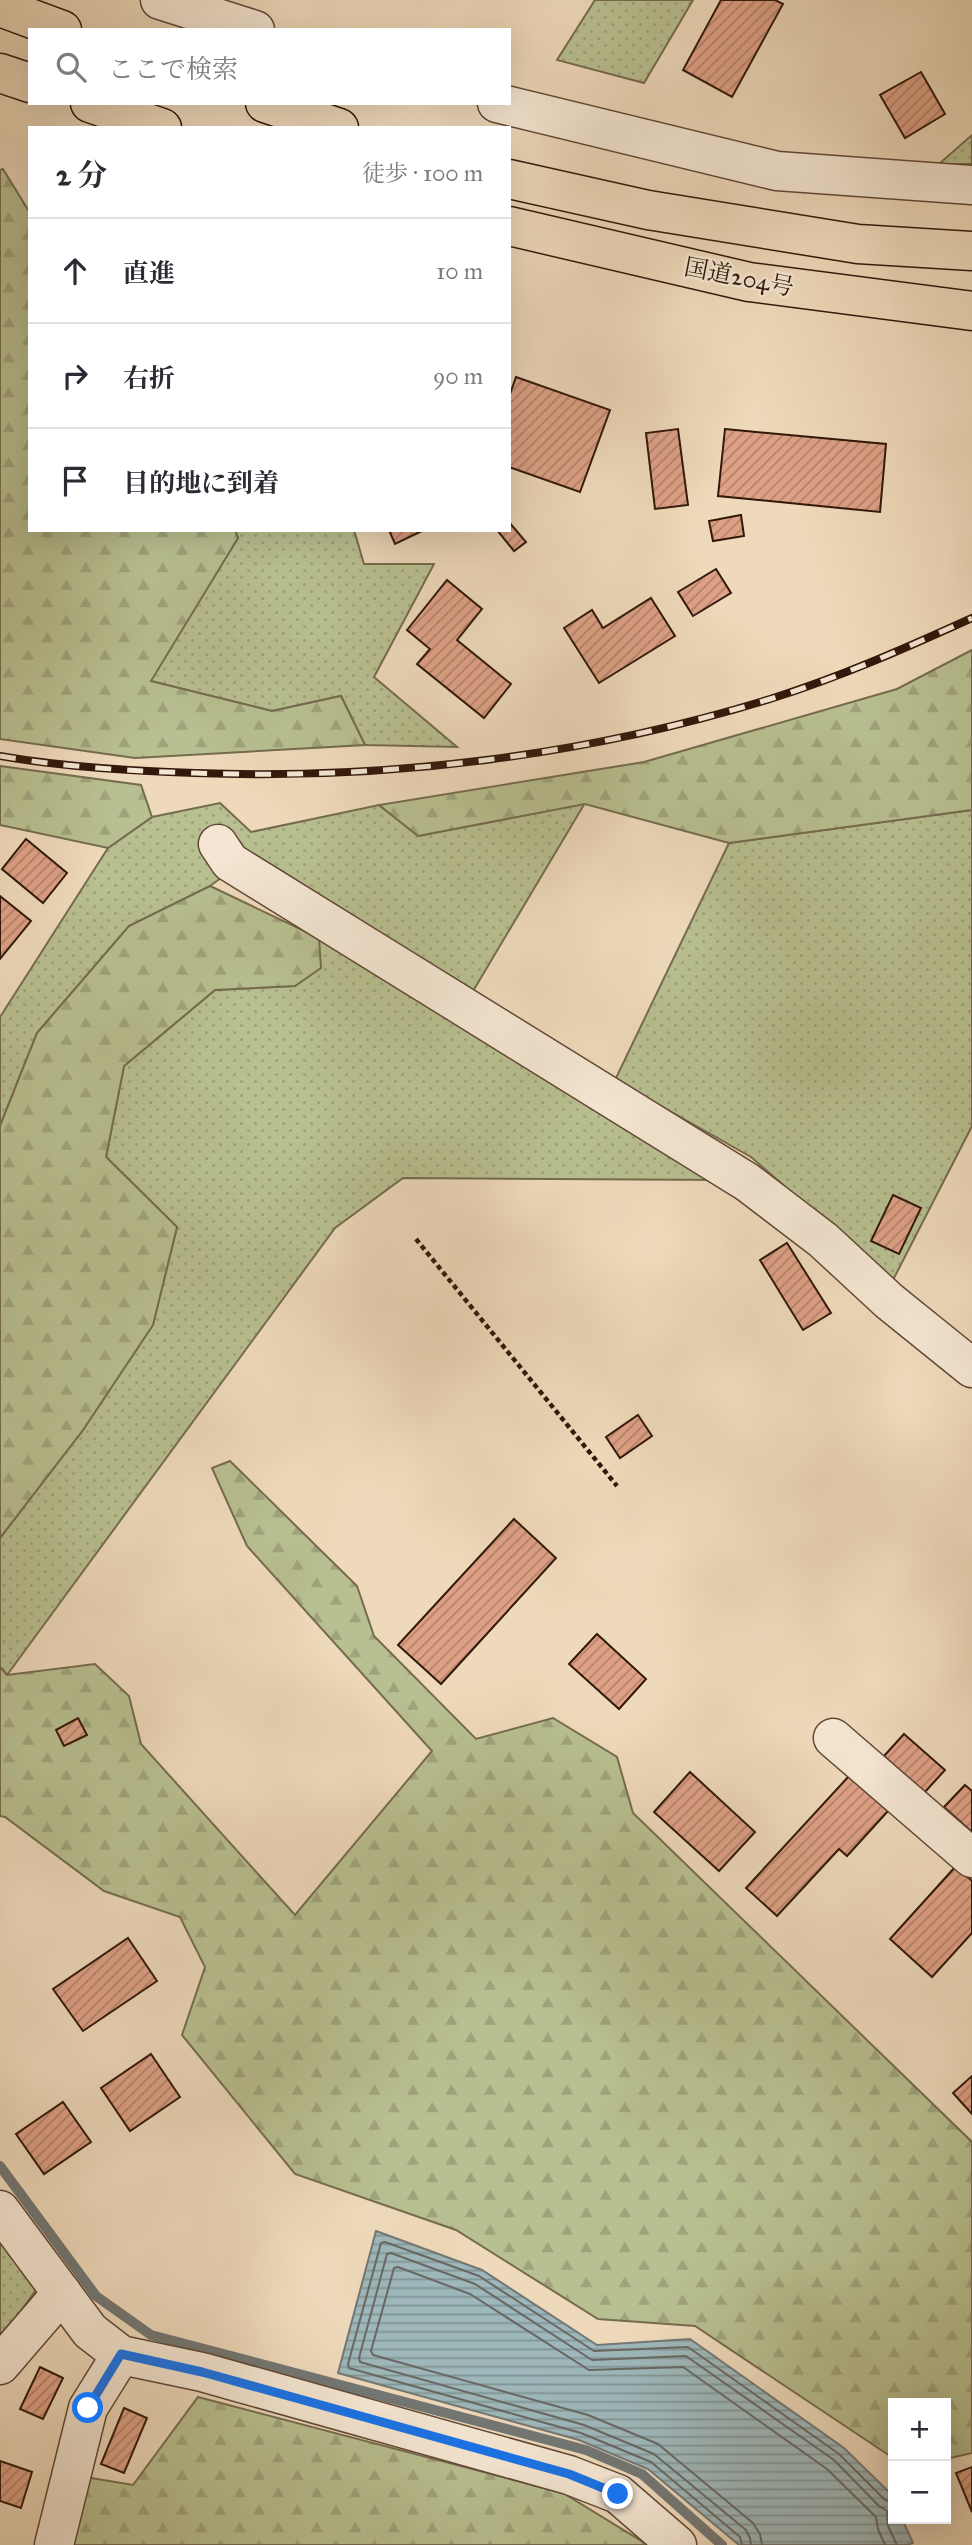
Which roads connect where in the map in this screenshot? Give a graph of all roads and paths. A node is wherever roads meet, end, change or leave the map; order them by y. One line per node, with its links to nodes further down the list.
1 (160, 0): 4 (street)
2 (0, 7): 3 (highway)
3 (57, 28)
4 (249, 28)
5 (0, 73): 6 (highway)
6 (28, 82)
7 (96, 105): 10 (highway)
8 (271, 105): 11 (highway)
9 (505, 105): 13 (street)
10 (156, 126)
11 (333, 126)
12 (511, 179): 15 (highway, 国道204号)
13 (972, 185)
14 (511, 226): 16 (highway, 国道204号)
15 (972, 251)
16 (972, 311)
17 (218, 845): 19 (street)
18 (416, 1239): 20 (path)
19 (972, 1368)
20 (617, 1486)
21 (833, 1738): 22 (street)
22 (972, 1858)
23 (0, 2210): 24 (street)
24 (62, 2292): 25 (street); 26 (street)
25 (121, 2354): 27 (street); 28 (street)
26 (0, 2365)
27 (54, 2545)
28 (677, 2545)

